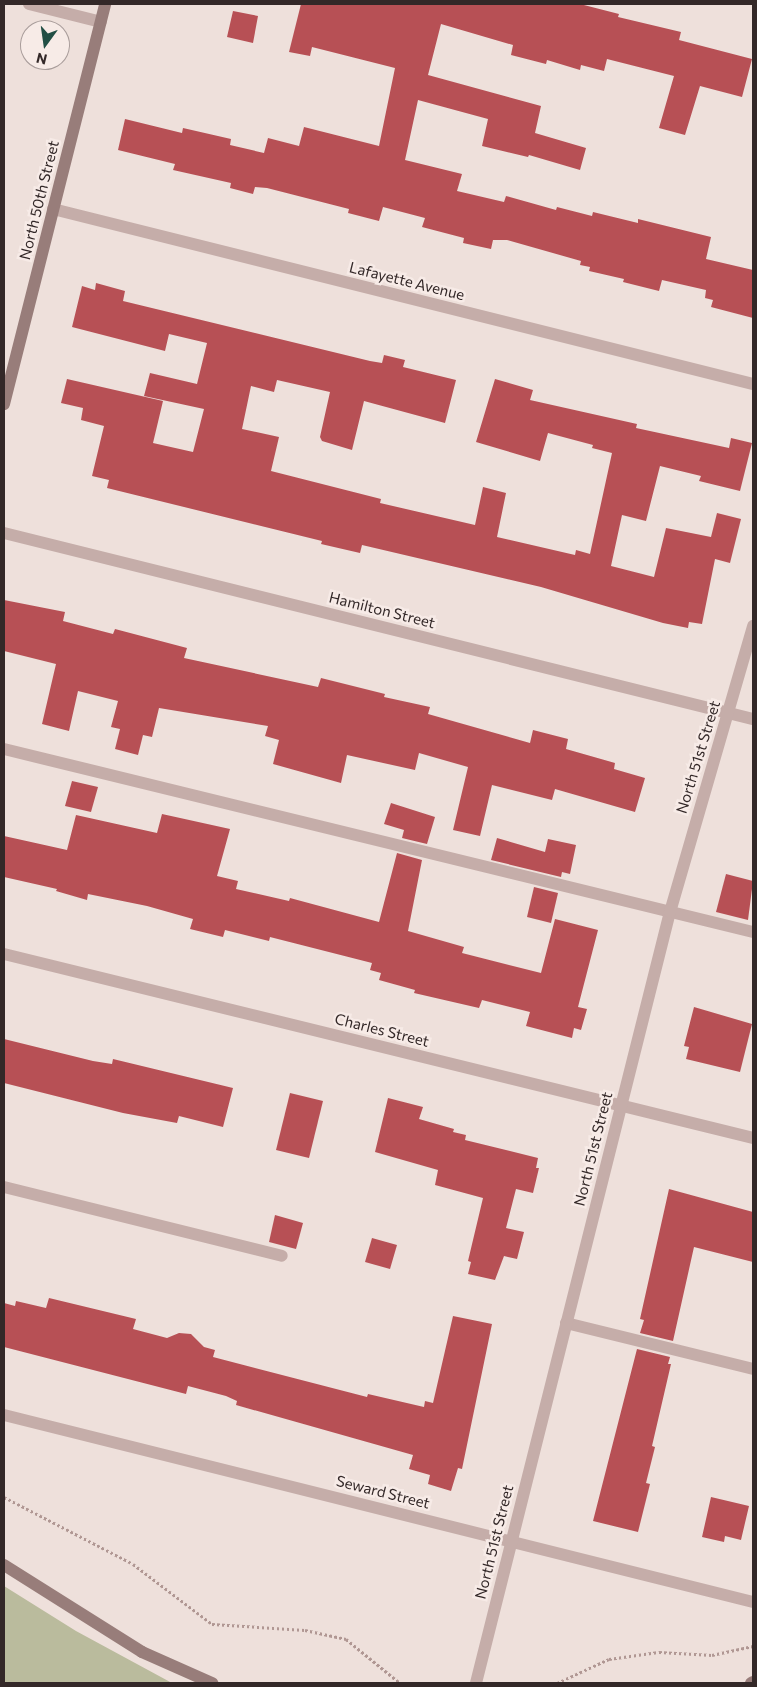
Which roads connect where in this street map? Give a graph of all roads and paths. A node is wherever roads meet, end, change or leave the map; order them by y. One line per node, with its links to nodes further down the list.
1 (28, 4): 3 (street)
2 (105, 4): 3 (street, North 50th Street)
3 (101, 22): 4 (street, North 50th Street)
4 (53, 209): 5 (street, Lafayette Avenue); 6 (street, North 50th Street)
5 (753, 384)
6 (4, 404)
7 (4, 533): 9 (street, Hamilton Street)
8 (753, 626): 9 (street, North 51st Street)
9 (728, 712): 10 (street, Hamilton Street); 12 (street, North 51st Street)
10 (753, 719)
11 (4, 749): 12 (street)
12 (670, 912): 13 (street); 15 (street, North 51st Street)
13 (753, 932)
14 (4, 954): 15 (street, Charles Street)
15 (621, 1105): 16 (street, Charles Street); 19 (street, North 51st Street)
16 (753, 1138)
17 (4, 1187): 18 (street)
18 (282, 1256)
19 (566, 1322): 20 (street); 23 (street, North 51st Street)
20 (753, 1369)
21 (4, 1415): 23 (street, Seward Street)
22 (4, 1497): 30 (path)
23 (511, 1541): 27 (street, Seward Street); 31 (street, North 51st Street)
24 (4, 1561): 26 (street)
25 (4, 1565): 26 (street)
26 (15, 1571): 29 (street)
27 (753, 1602)
28 (753, 1646): 32 (path)
29 (212, 1683)
30 (400, 1683)
31 (476, 1683)
32 (557, 1683)

